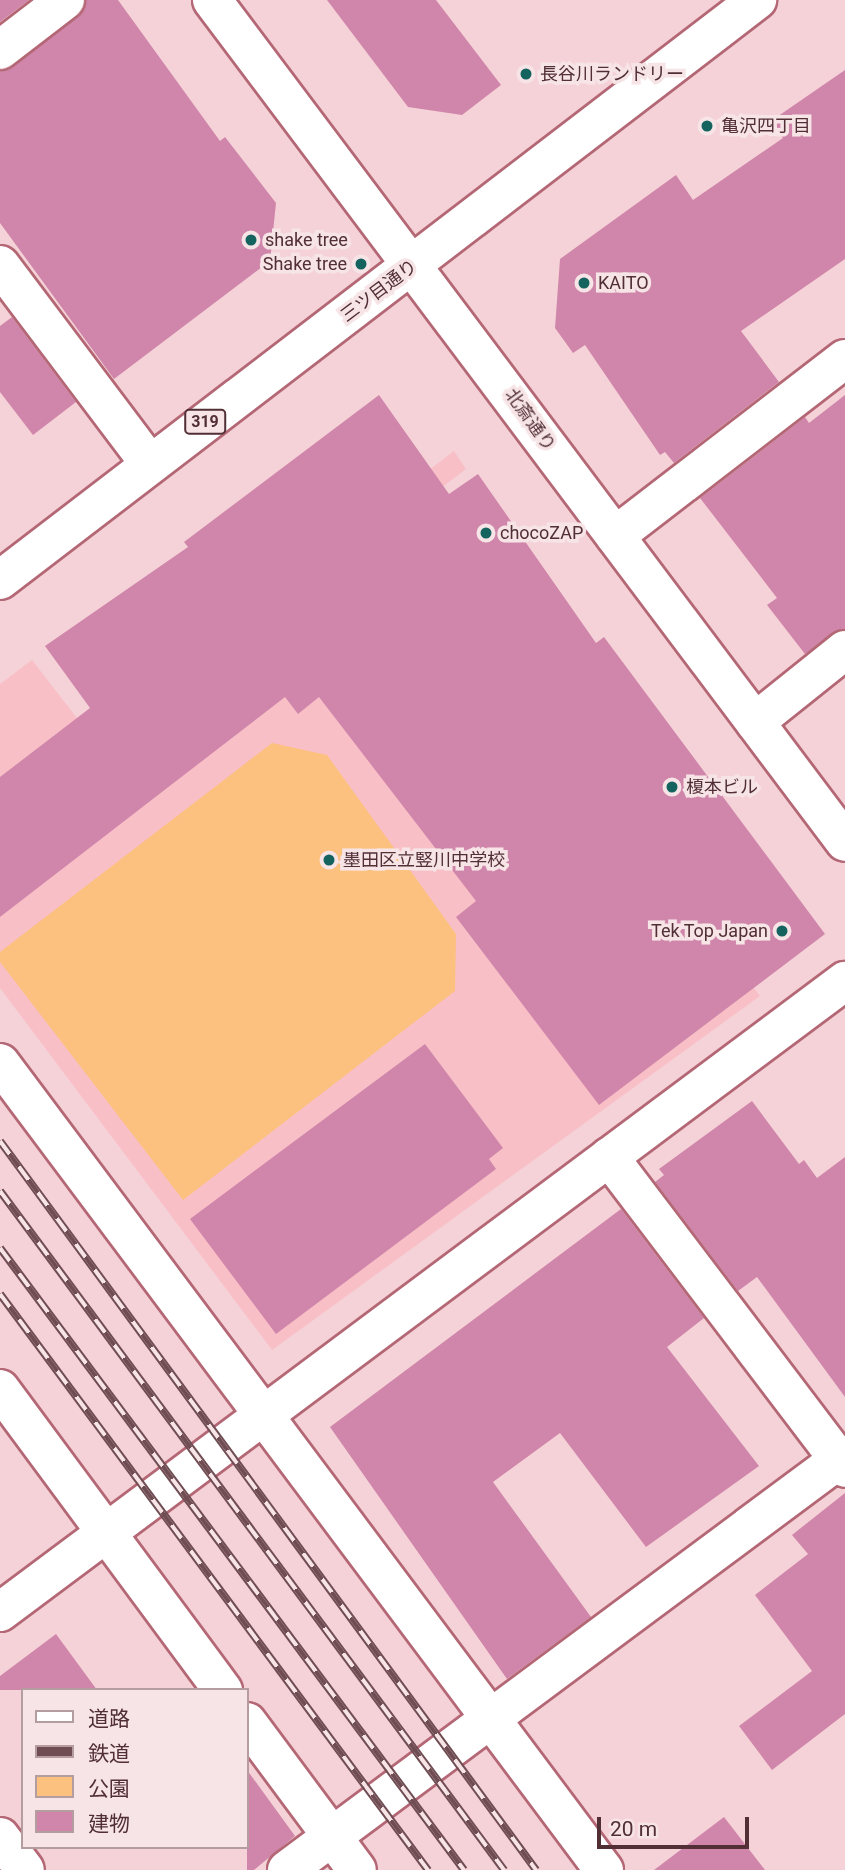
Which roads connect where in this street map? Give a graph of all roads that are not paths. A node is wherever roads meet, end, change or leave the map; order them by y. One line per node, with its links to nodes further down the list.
1 (65, 0): 4 (street)
2 (212, 0): 6 (street, 北斎通り)
3 (757, 0): 6 (street, 三ツ目通り / 319)
4 (0, 50)
5 (0, 265): 8 (street)
6 (412, 266): 8 (street, 三ツ目通り / 319); 9 (street, 北斎通り)
7 (845, 359): 9 (street)
8 (150, 464): 10 (street, 三ツ目通り / 319)
9 (615, 536): 12 (street, 北斎通り)
10 (0, 580)
11 (845, 650): 12 (street)
12 (755, 722): 13 (street, 北斎通り)
13 (845, 842)
14 (845, 981): 16 (street)
15 (0, 1063): 18 (street)
16 (609, 1157): 18 (street); 19 (street)
17 (0, 1389): 20 (street)
18 (262, 1414): 20 (street); 23 (street)
19 (843, 1461): 23 (street)
20 (105, 1531): 21 (street); 22 (street)
21 (0, 1612)
22 (222, 1688)
23 (490, 1719): 26 (street); 30 (street)
24 (248, 1723): 26 (street)
25 (0, 1837): 27 (street)
26 (332, 1837): 28 (street); 29 (street)
27 (25, 1870)
28 (287, 1870)
29 (357, 1870)
30 (604, 1870)

